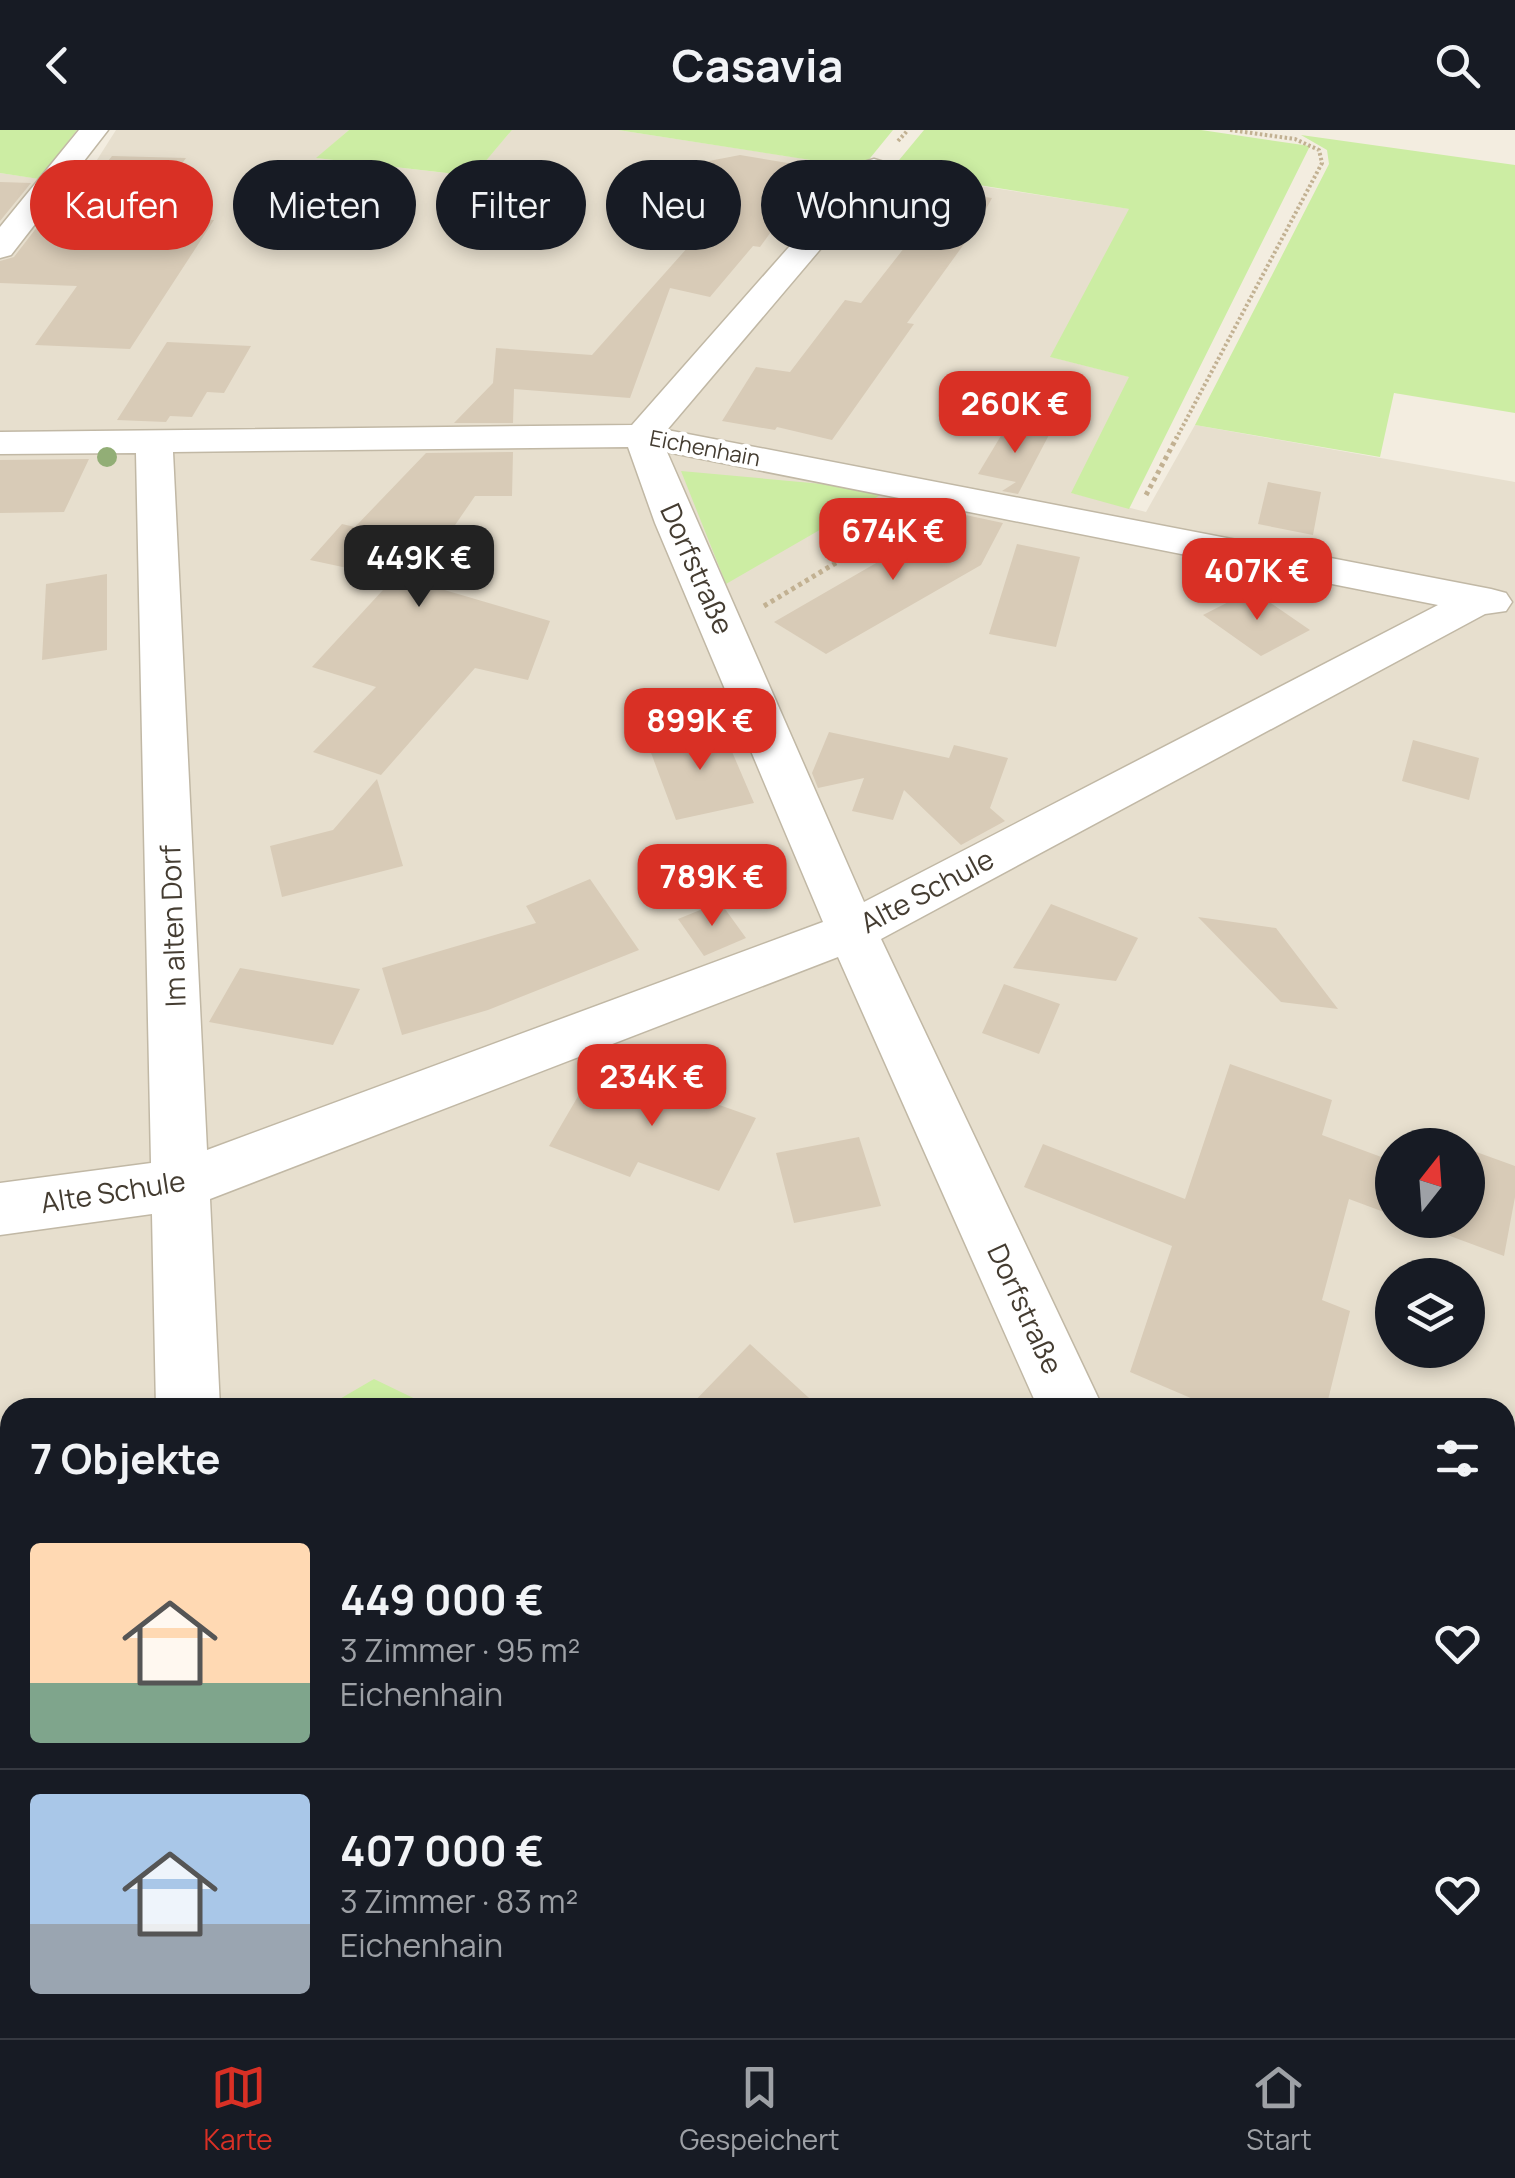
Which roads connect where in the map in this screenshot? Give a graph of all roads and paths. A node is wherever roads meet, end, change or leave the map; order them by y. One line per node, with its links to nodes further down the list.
1 (94, 130): 3 (street)
2 (1230, 130): 9 (path)
3 (3, 240)
4 (803, 250): 5 (street)
5 (642, 436): 7 (street, Eichenhain); 8 (street, Eichenhain); 11 (street, Dorfstraße)
6 (0, 444): 7 (street, Eichenhain)
7 (154, 444): 13 (street, Im alten Dorf)
8 (947, 496): 9 (street, Eichenhain); 11 (path)
9 (1127, 531): 10 (street, Eichenhain)
10 (1497, 603): 12 (street, Alte Schule)
11 (724, 630): 12 (street, Dorfstraße)
12 (852, 931): 13 (street, Alte Schule); 16 (street, Dorfstraße)
13 (183, 1184): 14 (street, Alte Schule); 15 (street, Im alten Dorf)
14 (0, 1209)
15 (188, 1398)
16 (1065, 1398)

